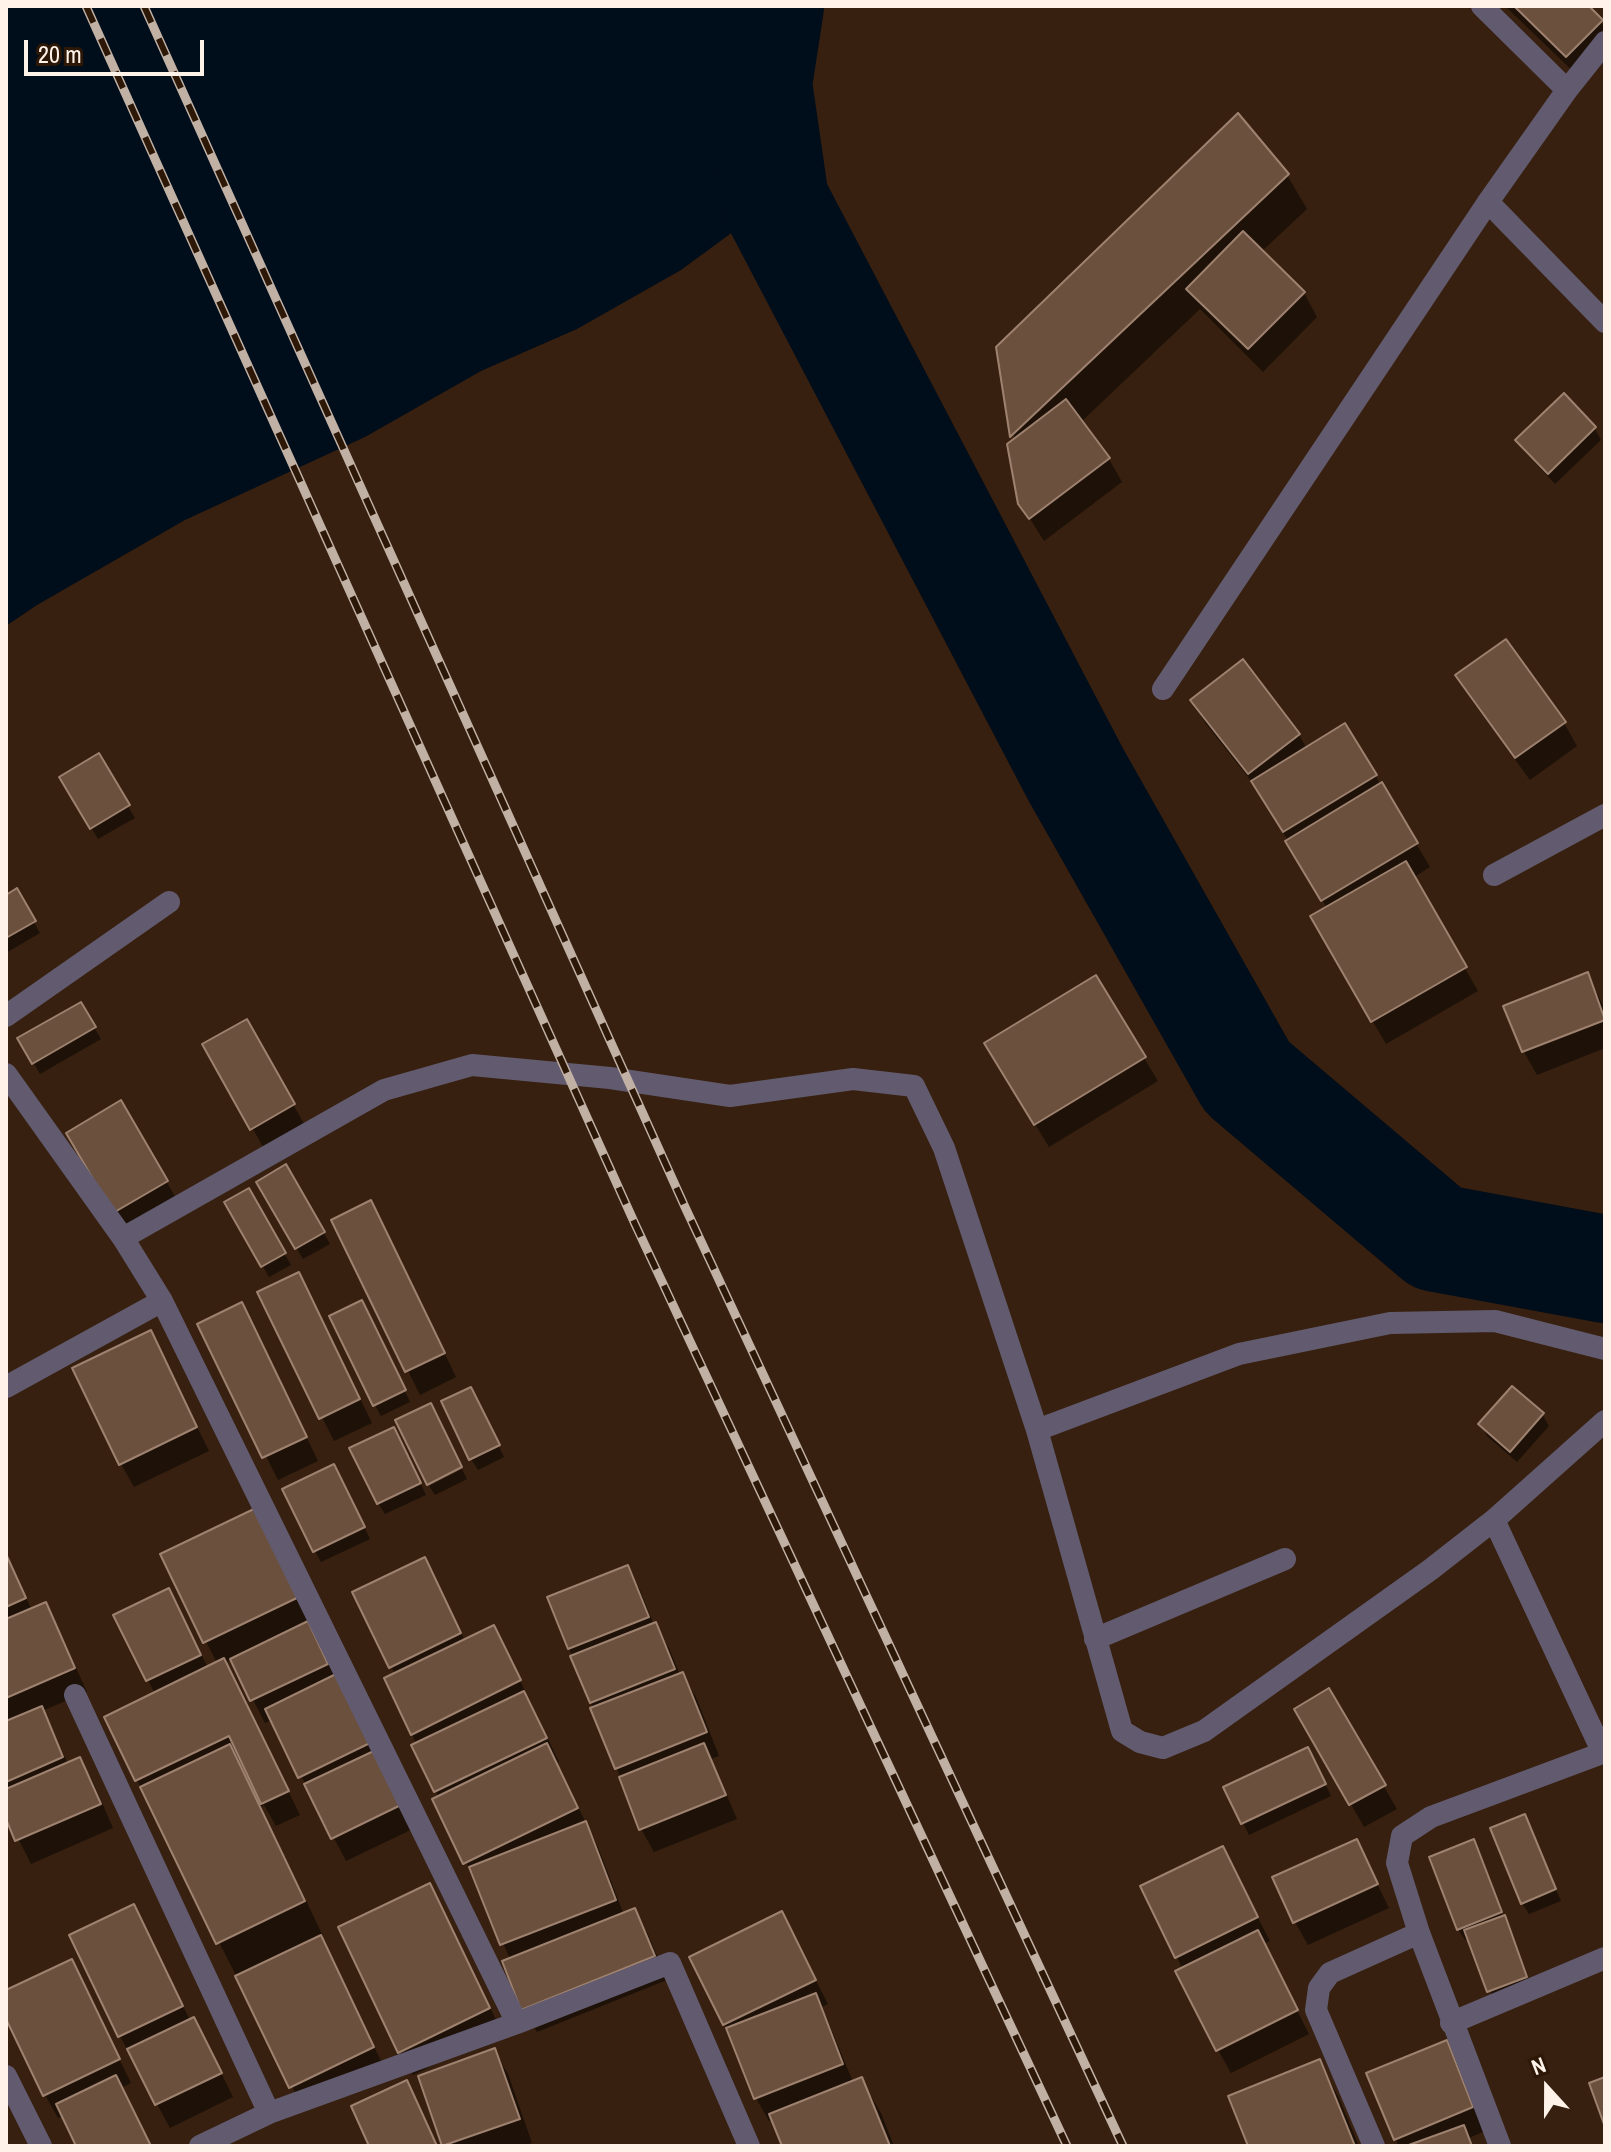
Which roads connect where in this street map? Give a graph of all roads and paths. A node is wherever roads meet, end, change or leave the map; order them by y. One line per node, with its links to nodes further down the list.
1 (1482, 6): 3 (street)
2 (1605, 42): 3 (street)
3 (1567, 90): 4 (street)
4 (1488, 202): 5 (street); 6 (street)
5 (1605, 322)
6 (1163, 689)
7 (1605, 815): 8 (street)
8 (1494, 875)
9 (169, 902): 10 (street)
10 (6, 1016)
11 (6, 1074): 12 (street)
12 (123, 1238): 13 (street); 17 (street)
13 (162, 1301): 15 (street); 25 (street)
14 (1605, 1349): 17 (street)
15 (6, 1387)
16 (1605, 1421): 18 (street)
17 (1037, 1430): 20 (street)
18 (1494, 1520): 20 (street); 22 (street)
19 (1285, 1559): 20 (street)
20 (1095, 1639)
21 (75, 1695): 28 (street)
22 (1604, 1752): 23 (street)
23 (1419, 1933): 26 (street); 32 (street)
24 (1605, 1958): 26 (street)
25 (517, 2023): 28 (street); 31 (street)
26 (1451, 2023): 33 (street)
27 (6, 2076): 29 (street)
28 (269, 2113): 30 (street)
29 (41, 2146)
30 (200, 2146)
31 (749, 2146)
32 (1374, 2146)
33 (1500, 2146)

